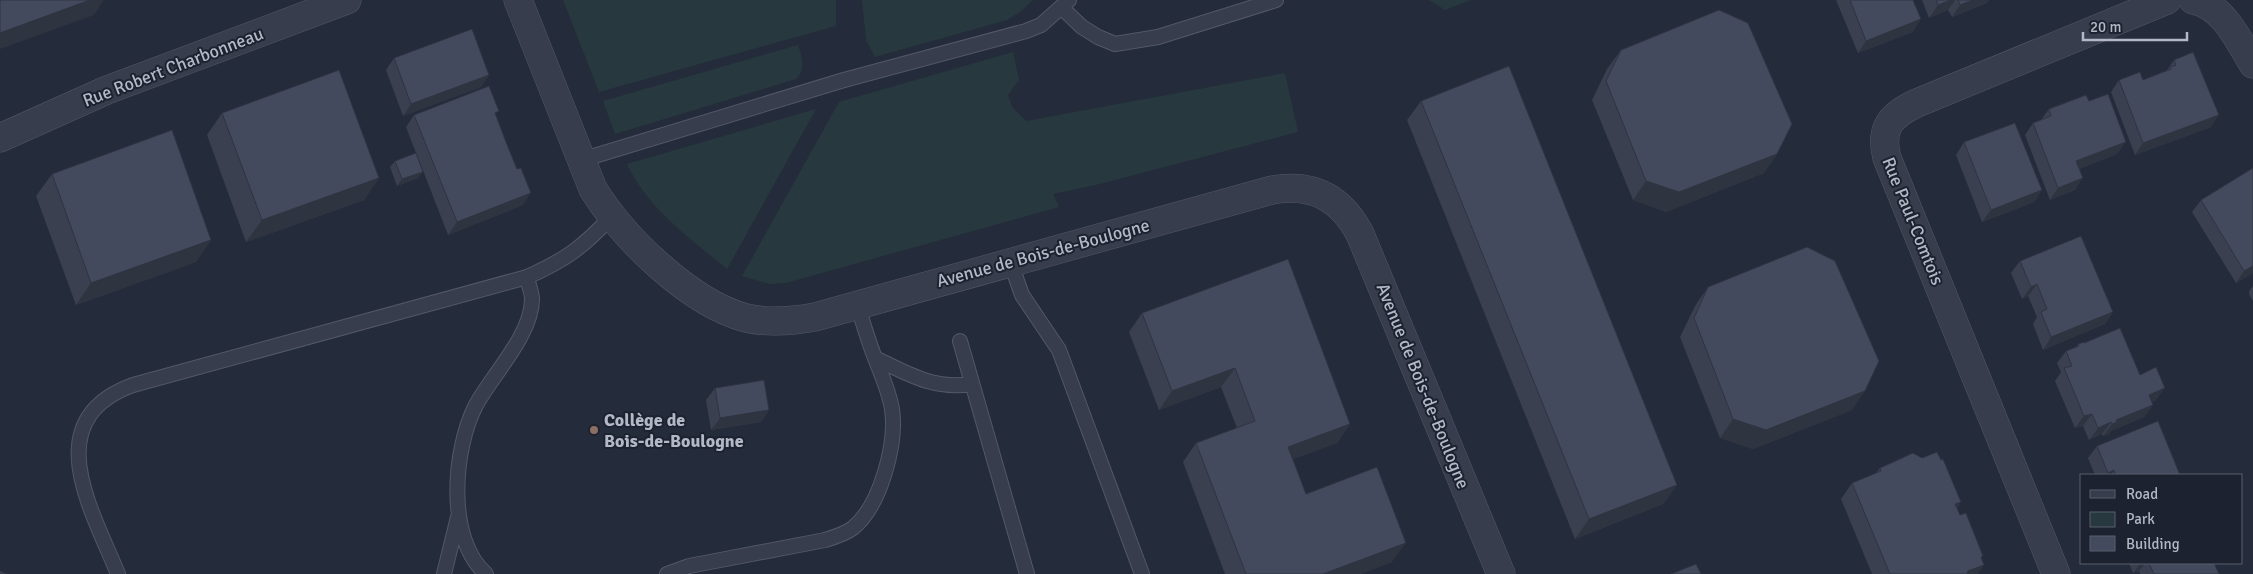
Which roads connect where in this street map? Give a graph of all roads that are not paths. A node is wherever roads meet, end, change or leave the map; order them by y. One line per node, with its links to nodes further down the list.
1 (347, 0): 8 (street, Rue Robert Charbonneau)
2 (518, 0): 9 (street, Avenue de Bois-de-Boulogne)
3 (1276, 0): 6 (lane)
4 (2168, 0): 25 (street, Rue Paul-Comtois)
5 (2193, 0): 7 (street)
6 (1065, 3): 9 (lane)
7 (2253, 64)
8 (0, 138)
9 (581, 160): 10 (street, Avenue de Bois-de-Boulogne)
10 (611, 218): 12 (lane); 13 (street, Avenue de Bois-de-Boulogne)
11 (1010, 261): 13 (street, Avenue de Bois-de-Boulogne); 23 (lane); 24 (street, Avenue de Bois-de-Boulogne)
12 (526, 277): 17 (lane); 18 (lane)
13 (857, 304): 15 (lane)
14 (960, 342): 16 (lane)
15 (875, 358): 16 (lane); 21 (lane)
16 (972, 384): 22 (lane)
17 (458, 516): 19 (lane); 20 (lane)
18 (118, 574)
19 (444, 574)
20 (486, 574)
21 (667, 574)
22 (1027, 574)
23 (1142, 574)
24 (1501, 574)
25 (2056, 574)

